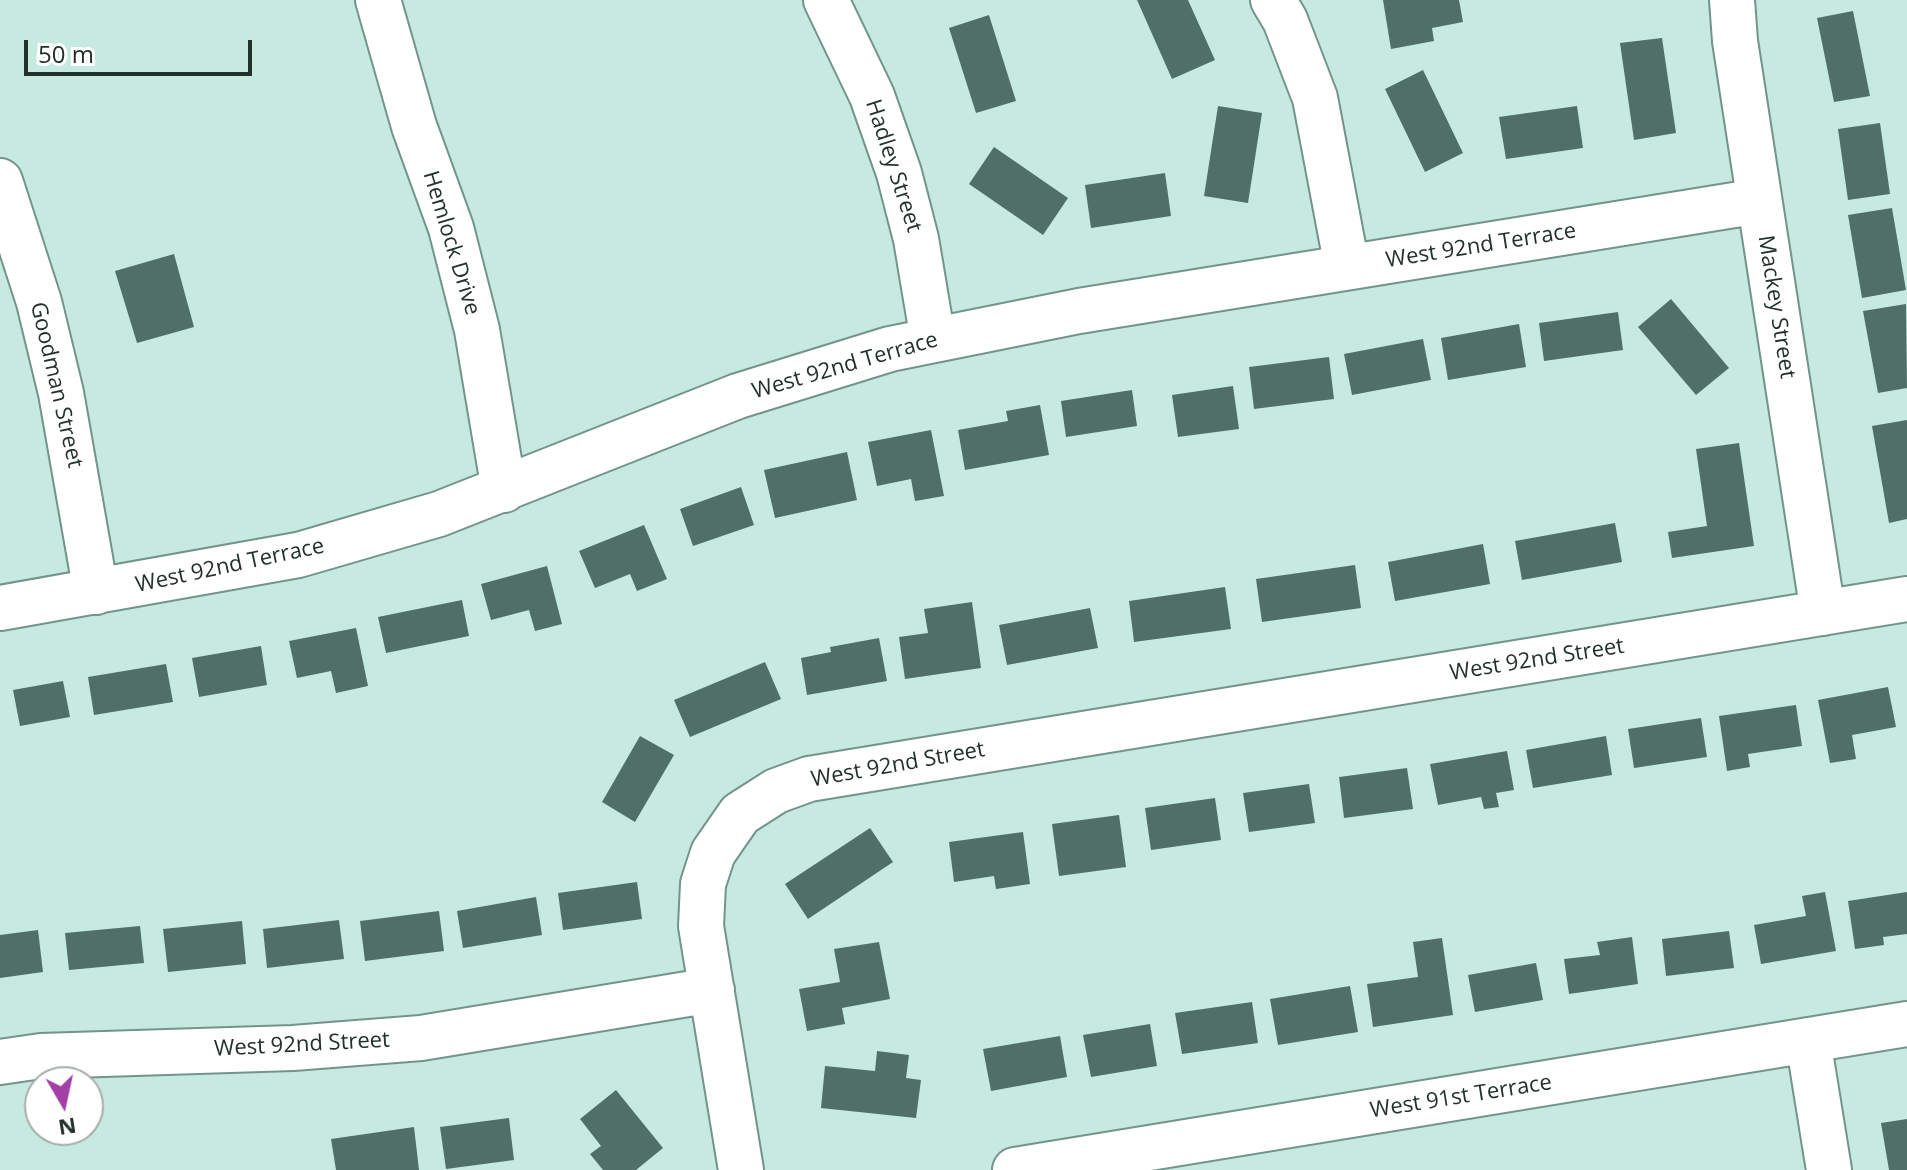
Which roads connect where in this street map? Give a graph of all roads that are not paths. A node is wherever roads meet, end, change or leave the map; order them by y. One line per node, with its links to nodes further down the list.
1 (378, 0): 9 (street, Hemlock Drive)
2 (826, 0): 8 (street, Hadley Street)
3 (1273, 0): 7 (street)
4 (1732, 0): 6 (street, Mackey Street)
5 (0, 181): 10 (street, Goodman Street)
6 (1759, 201): 7 (street, West 92nd Terrace); 13 (street, Mackey Street)
7 (1347, 267): 8 (street, West 92nd Terrace)
8 (933, 340): 9 (street, West 92nd Terrace)
9 (504, 490): 10 (street, West 92nd Terrace)
10 (96, 592): 12 (street, West 92nd Terrace)
11 (1907, 599): 13 (street, West 92nd Street)
12 (0, 608)
13 (1823, 613): 14 (street, West 92nd Street)
14 (712, 990): 17 (street, West 92nd Street); 18 (street)
15 (1907, 1024): 16 (street, West 91st Terrace)
16 (1808, 1040): 19 (street, West 91st Terrace); 20 (street)
17 (0, 1062)
18 (741, 1170)
19 (1015, 1170)
20 (1829, 1170)

